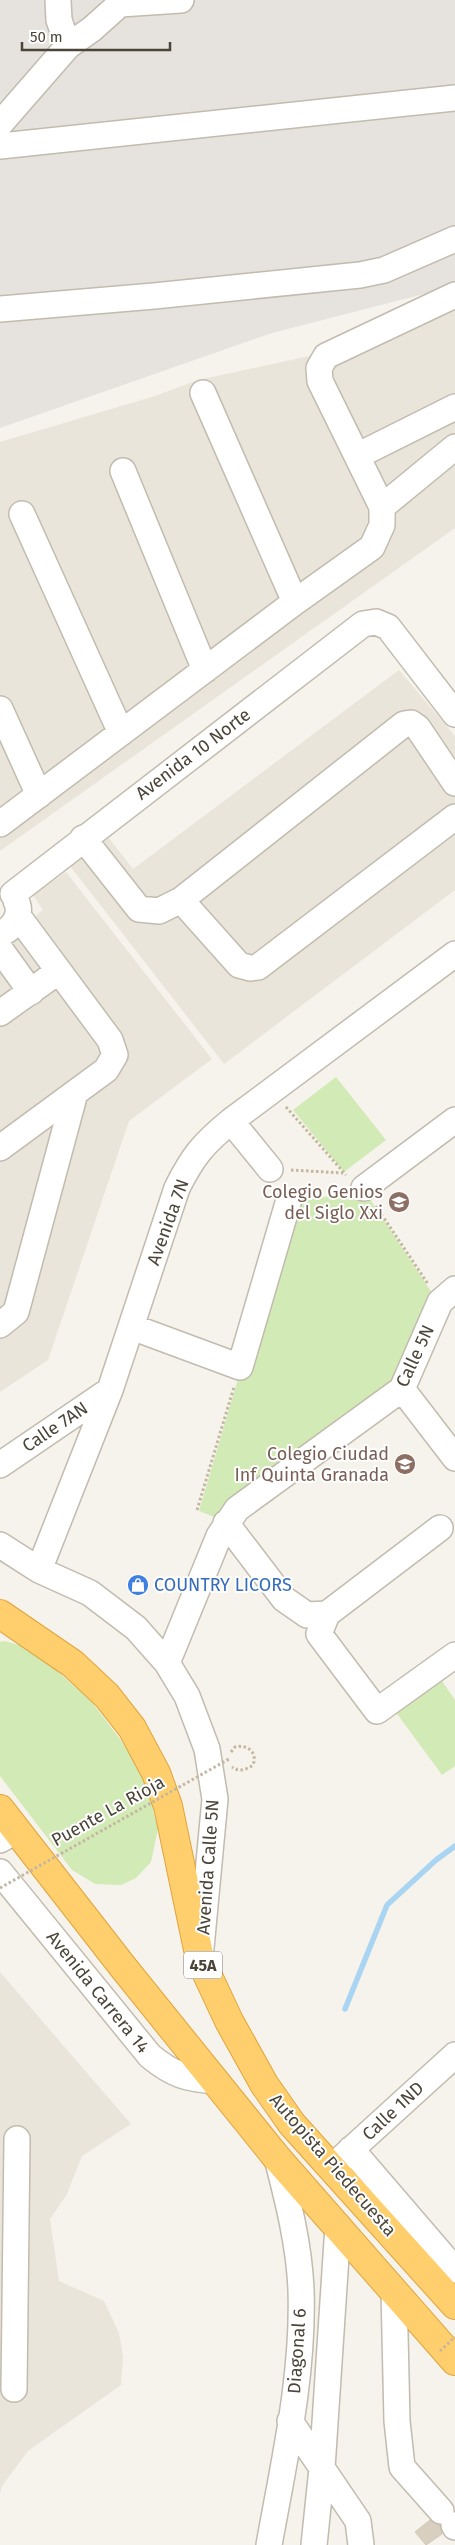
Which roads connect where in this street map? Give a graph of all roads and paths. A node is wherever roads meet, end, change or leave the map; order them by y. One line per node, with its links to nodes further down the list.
1 (58, 0): 4 (street)
2 (182, 0): 3 (street)
3 (119, 2): 4 (street)
4 (68, 46): 6 (street)
5 (455, 98): 7 (street)
6 (0, 124)
7 (0, 146)
8 (455, 239): 10 (street)
9 (455, 296): 14 (street)
10 (0, 309)
11 (203, 393): 18 (street)
12 (455, 407): 14 (street)
13 (455, 447): 16 (street)
14 (357, 456): 16 (street)
15 (123, 471): 19 (street)
16 (382, 507): 18 (street)
17 (22, 514): 22 (street)
18 (295, 602): 19 (street)
19 (205, 670): 22 (street)
20 (0, 709): 24 (street)
21 (455, 714): 27 (street, Avenida 10 Norte)
22 (121, 733): 24 (street)
23 (455, 783): 29 (street)
24 (39, 795): 26 (street)
25 (455, 817): 29 (street)
26 (0, 824)
27 (82, 838): 28 (street, Avenida 10 Norte); 29 (street)
28 (10, 899): 30 (street, Avenida 10 Norte); 33 (street)
29 (181, 900)
30 (0, 934)
31 (0, 949): 34 (street)
32 (455, 954): 38 (street, Avenida 7N)
33 (59, 971): 34 (street); 36 (street)
34 (31, 992): 35 (street)
35 (0, 1013)
36 (75, 1093): 39 (street); 45 (street)
37 (455, 1120): 42 (street)
38 (231, 1121): 40 (street); 46 (street, Avenida 7N)
39 (0, 1148)
40 (270, 1169): 41 (path)
41 (343, 1173)
42 (364, 1188)
43 (288, 1203): 47 (street)
44 (455, 1289): 48 (street, Calle 5N)
45 (0, 1326)
46 (132, 1327): 47 (street); 49 (street, Avenida 7N)
47 (240, 1367): 52 (path)
48 (402, 1389): 50 (street); 53 (street, Calle 5N)
49 (110, 1390): 51 (street, Calle 7AN); 56 (street, Avenida 7N)
50 (455, 1458)
51 (0, 1465)
52 (197, 1510)
53 (226, 1523): 58 (street); 60 (street, Calle 5N)
54 (440, 1528): 58 (street)
55 (0, 1545): 56 (street, Avenida Calle 5N)
56 (40, 1570): 60 (street, Avenida Calle 5N)
57 (0, 1614): 66 (highway, Autopista Piedecuesta / 45A)
58 (327, 1614): 59 (street)
59 (455, 1655)
60 (167, 1664): 66 (street, Avenida Calle 5N)
61 (224, 1756): 65 (path, Puente La Rioja, bridge)
62 (0, 1809): 63 (highway, Autopista Piedecuesta)
63 (8, 1835): 68 (highway, Autopista Piedecuesta)
64 (0, 1872): 68 (street, Avenida Carrera 14)
65 (0, 1888)
66 (200, 1959): 72 (highway, Autopista Piedecuesta / 45A)
67 (455, 2054): 70 (street, Calle 1ND)
68 (216, 2081): 71 (highway, Autopista Piedecuesta)
69 (17, 2139): 74 (street)
70 (351, 2149): 72 (street, Calle 1ND); 75 (street)
71 (277, 2158): 73 (highway, Autopista Piedecuesta); 80 (street, Diagonal 6)
72 (332, 2167): 77 (highway, Autopista Piedecuesta / 45A)
73 (338, 2226): 76 (highway, Autopista Piedecuesta); 81 (street)
74 (8, 2268): 79 (street)
75 (455, 2270)
76 (394, 2291): 78 (highway, Autopista Piedecuesta); 82 (street)
77 (455, 2305)
78 (447, 2347)
79 (14, 2389)
80 (290, 2421): 81 (street); 83 (street, Diagonal 6)
81 (322, 2468): 84 (street); 85 (street)
82 (450, 2521)
83 (269, 2545)
84 (314, 2545)
85 (361, 2545)

